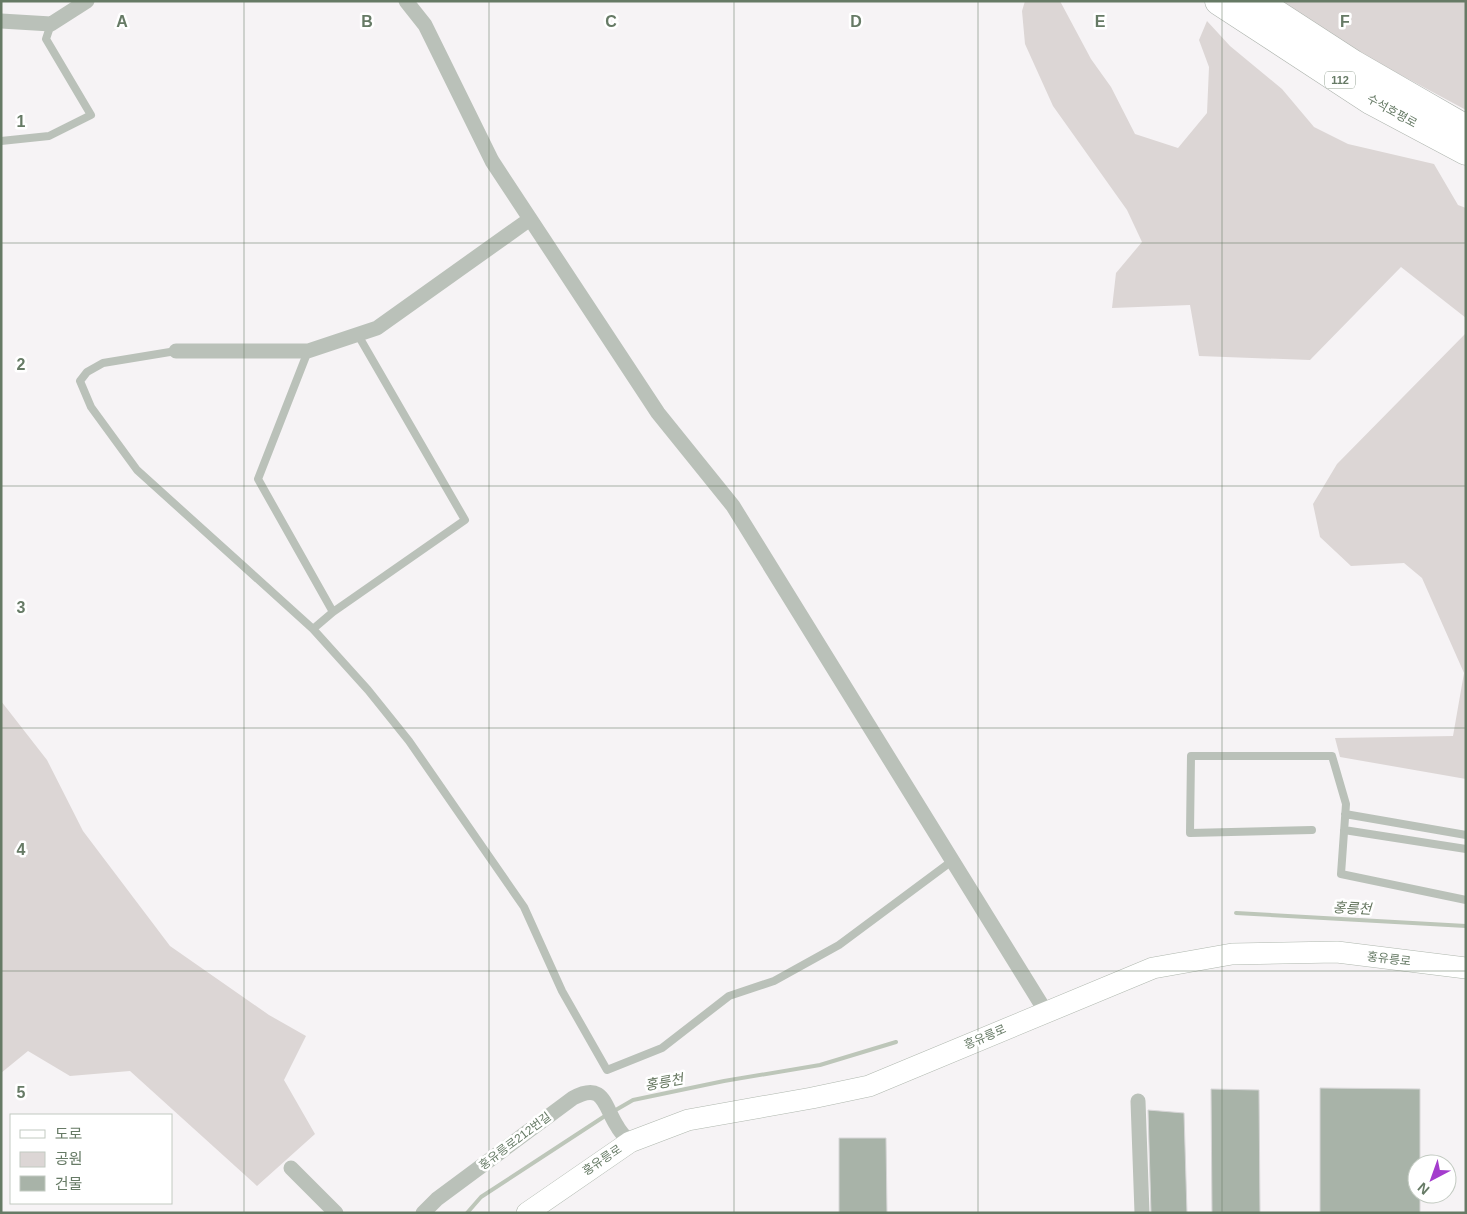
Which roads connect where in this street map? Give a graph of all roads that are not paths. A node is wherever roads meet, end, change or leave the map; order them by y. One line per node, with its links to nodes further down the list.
1 (87, 1): 6 (street)
2 (406, 1): 10 (street)
3 (1219, 1): 9 (highway, 수석호평로 / 112)
4 (1256, 1): 7 (highway, 수석호평로 / 112)
5 (1, 21): 6 (street)
6 (51, 24): 8 (lane)
7 (1466, 129)
8 (1, 141)
9 (1466, 151)
10 (530, 218): 11 (street); 21 (street)
11 (358, 335): 13 (street); 14 (lane)
12 (176, 351): 13 (street); 15 (lane)
13 (308, 351): 14 (lane)
14 (332, 612): 15 (lane)
15 (313, 629): 21 (lane)
16 (1345, 814): 17 (lane); 18 (lane); 19 (lane)
17 (1312, 830)
18 (1344, 830): 20 (lane); 22 (lane)
19 (1466, 835)
20 (1466, 849)
21 (952, 861): 24 (street)
22 (1466, 900)
23 (1466, 968): 24 (street, 홍유릉로)
24 (1042, 1006): 26 (street, 홍유릉로)
25 (1138, 1101): 31 (street)
26 (630, 1142): 29 (street, 홍유릉로212번길); 30 (street, 홍유릉로)
27 (291, 1168): 28 (street)
28 (336, 1213)
29 (422, 1213)
30 (527, 1213)
31 (1142, 1213)

